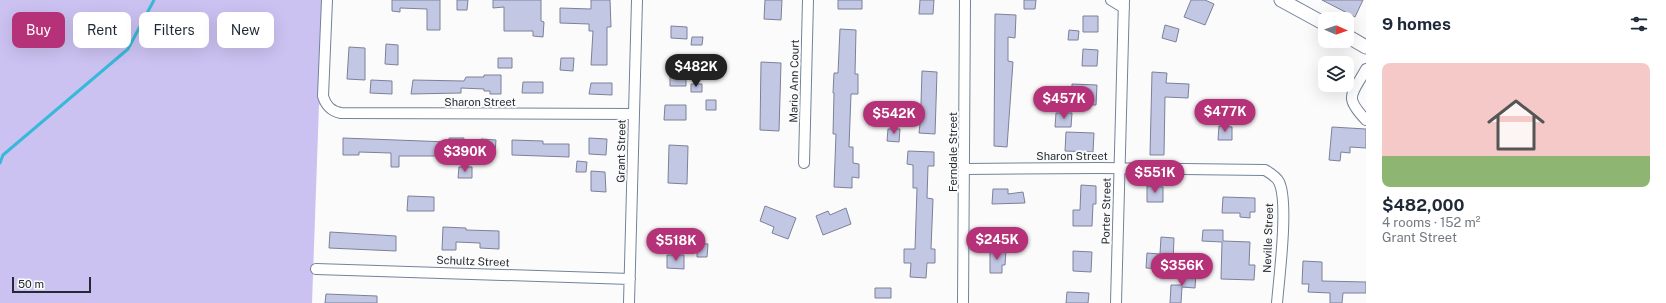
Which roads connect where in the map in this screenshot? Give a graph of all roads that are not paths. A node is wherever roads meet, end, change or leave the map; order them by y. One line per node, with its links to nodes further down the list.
1 (327, 0): 12 (street, Sharon Street)
2 (637, 0): 12 (street, Grant Street)
3 (808, 0): 14 (street, Mario Ann Court)
4 (965, 0): 16 (street, Ferndale Street)
5 (1111, 0): 7 (street)
6 (1285, 1): 8 (main road)
7 (1124, 4): 15 (street, Porter Street)
8 (1318, 20)
9 (1354, 40): 10 (main road)
10 (1366, 46)
11 (1366, 69): 13 (street)
12 (634, 114): 19 (street, Grant Street)
13 (1366, 120)
14 (804, 163)
15 (1119, 168): 16 (street, Sharon Street); 17 (street, Sharon Street); 22 (street, Porter Street)
16 (965, 169): 21 (street, Ferndale Street)
17 (1274, 175): 23 (street, Neville Street)
18 (316, 269): 19 (street, Schultz Street)
19 (630, 279): 20 (street, Grant Street)
20 (629, 303)
21 (963, 303)
22 (1116, 303)
23 (1277, 303)

